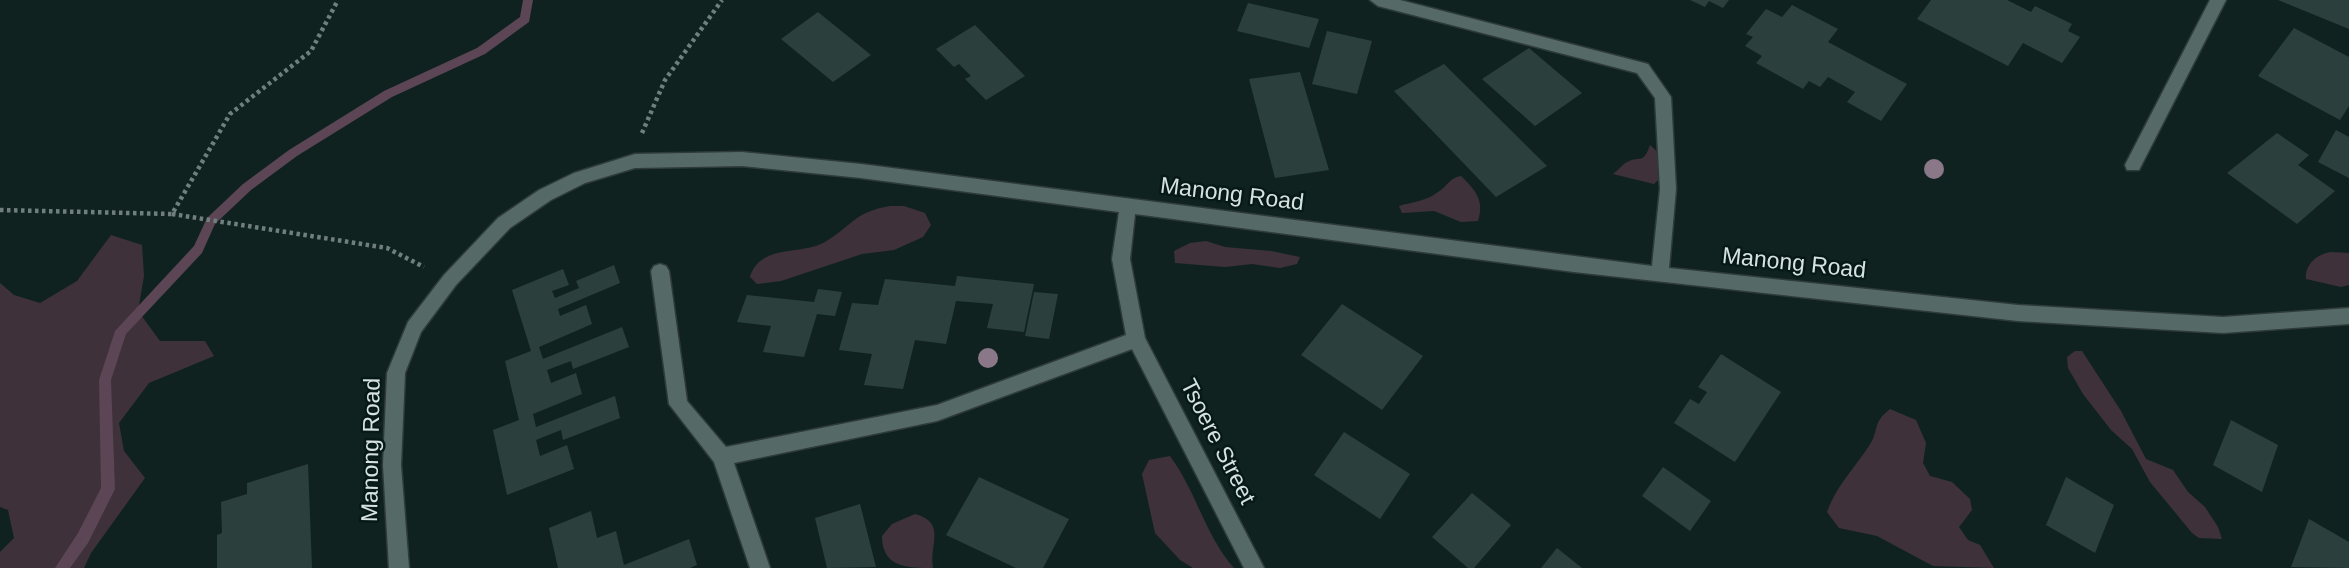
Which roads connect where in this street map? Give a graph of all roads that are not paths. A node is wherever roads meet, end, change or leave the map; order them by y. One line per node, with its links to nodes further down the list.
1 (1378, 0): 6 (street)
2 (2218, 0): 3 (street)
3 (2133, 165)
4 (1128, 206): 6 (street, Manong Road); 8 (street, Tsoere Street); 10 (street, Manong Road)
5 (660, 271): 9 (street)
6 (1660, 274): 7 (street, Manong Road)
7 (2349, 316)
8 (1136, 339): 9 (street); 12 (street, Tsoere Street)
9 (722, 457): 11 (street)
10 (399, 568)
11 (760, 568)
12 (1254, 568)

